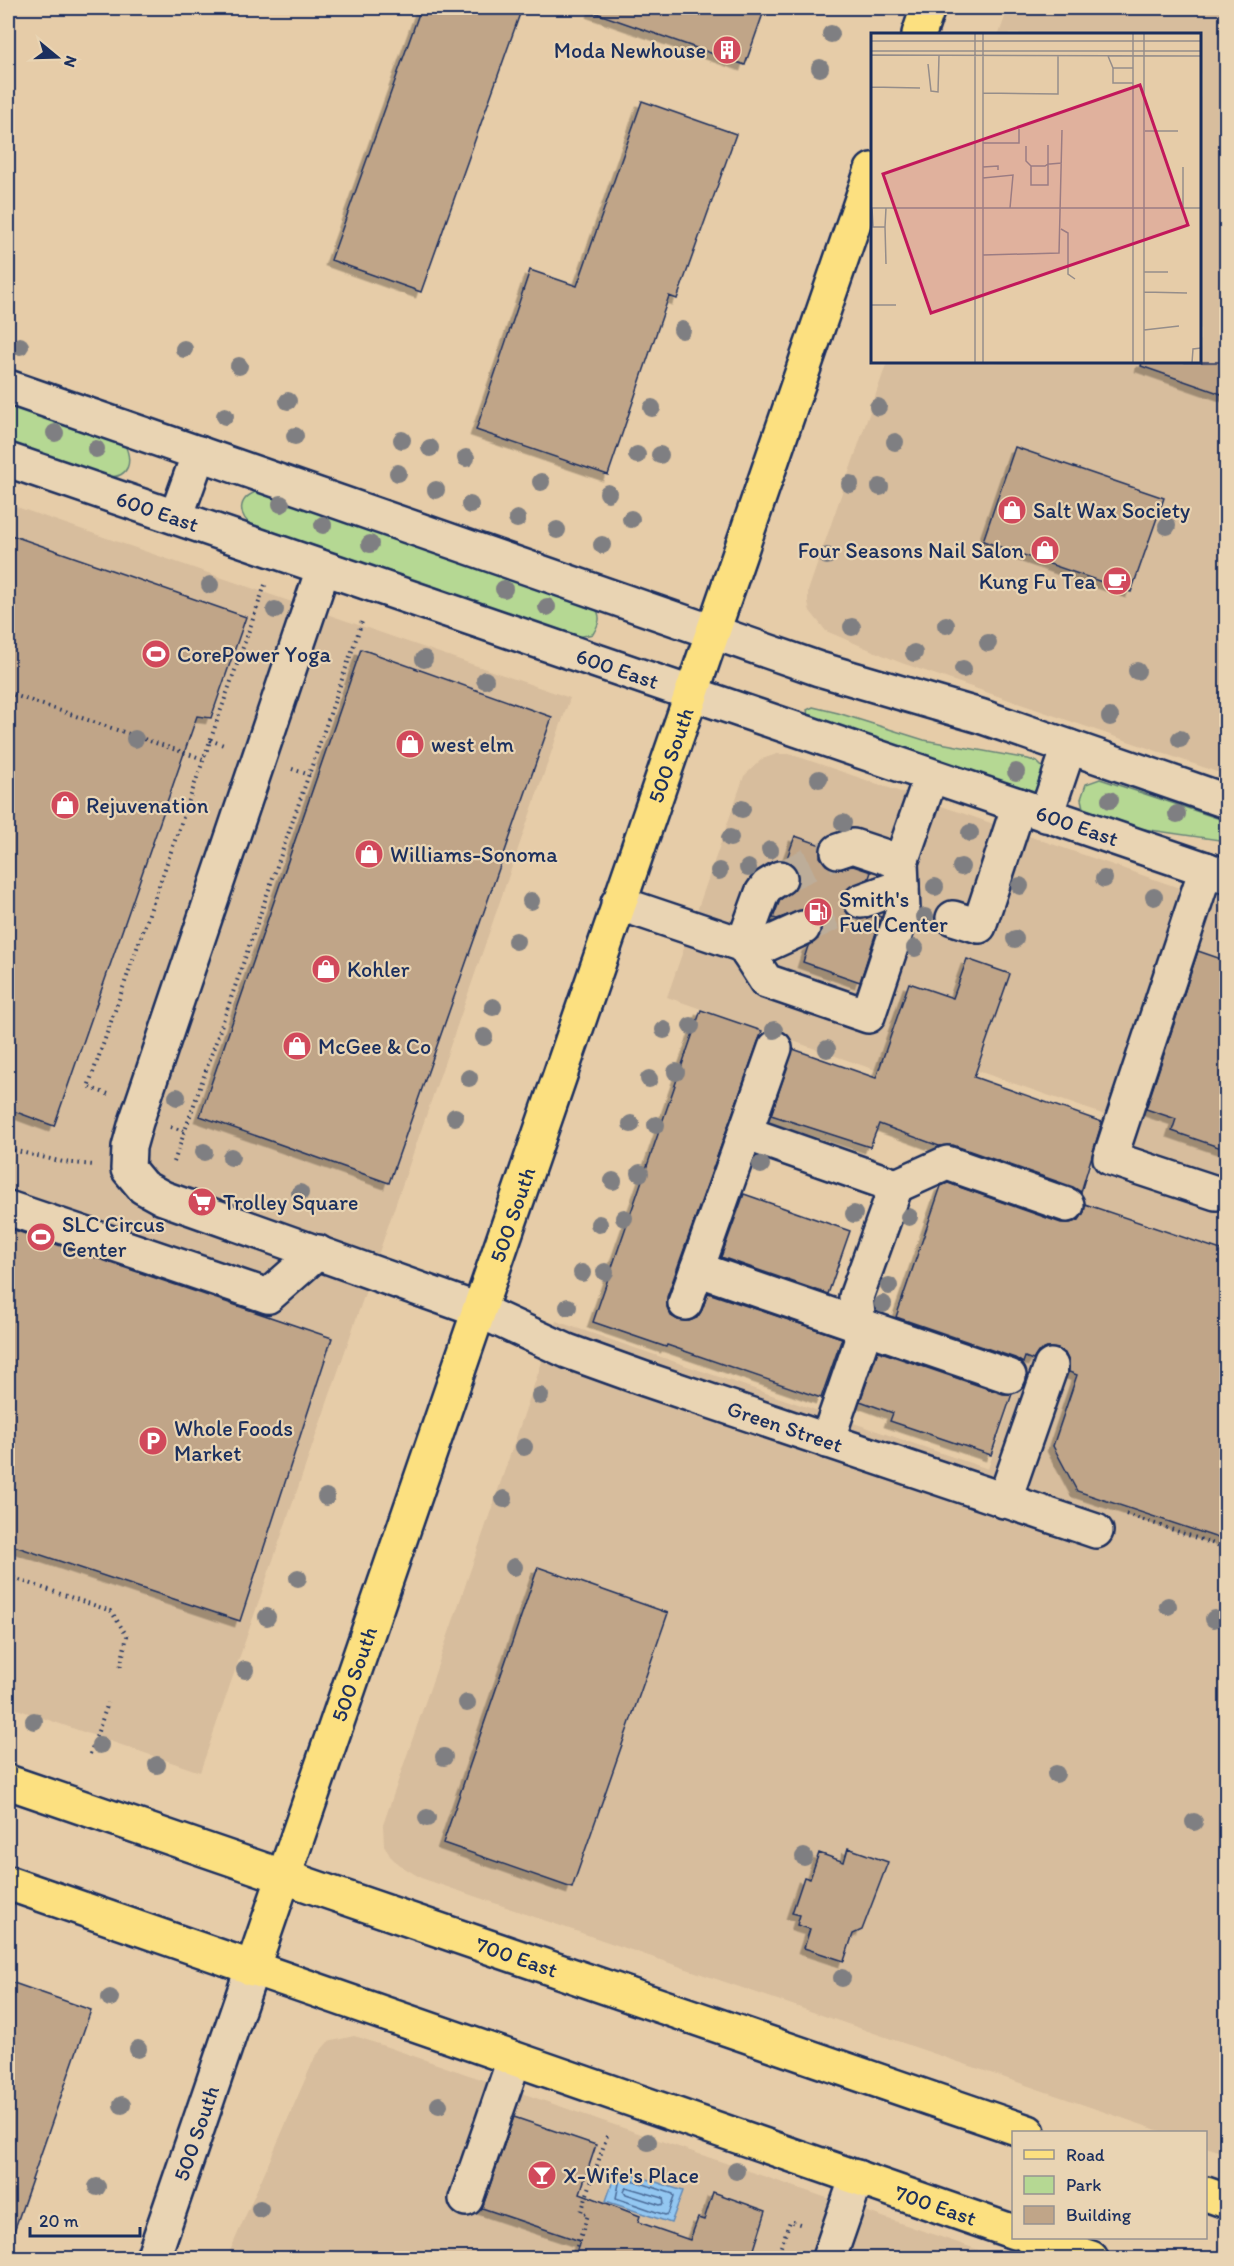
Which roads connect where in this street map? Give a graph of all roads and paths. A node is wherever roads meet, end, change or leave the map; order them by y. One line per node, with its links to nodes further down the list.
1 (928, 8): 2 (main road)
2 (919, 33)
3 (871, 176): 11 (main road, 500 South)
4 (8, 387): 5 (street)
5 (199, 453): 7 (street); 11 (street)
6 (8, 460): 7 (street, 600 East)
7 (177, 517): 8 (street, 600 East)
8 (323, 569): 13 (street, 600 East); 35 (street)
9 (265, 584): 15 (path)
10 (363, 618): 33 (path)
11 (712, 632): 13 (main road, 500 South); 14 (street)
12 (8, 693): 15 (path)
13 (690, 694): 16 (street, 600 East); 24 (main road, 500 South)
14 (1069, 747): 17 (street); 18 (street)
15 (203, 759): 29 (path)
16 (931, 776): 18 (street, 600 East); 21 (street)
17 (1227, 801)
18 (1033, 810): 20 (street, 600 East); 25 (street)
19 (838, 851): 21 (street)
20 (1216, 873): 37 (street)
21 (902, 874): 23 (street); 27 (street)
22 (780, 878): 27 (street)
23 (861, 901)
24 (618, 903): 27 (street); 43 (main road, 500 South)
25 (953, 918)
26 (803, 928): 27 (street)
27 (746, 949)
28 (775, 1048): 30 (street)
29 (116, 1096)
30 (745, 1133): 36 (street); 41 (street)
31 (8, 1149): 34 (path)
32 (95, 1155): 34 (path)
33 (174, 1162)
34 (92, 1164): 35 (path)
35 (128, 1169): 40 (street, Green Street)
36 (896, 1185): 38 (street); 44 (street)
37 (1216, 1193)
38 (1067, 1205)
39 (8, 1208): 40 (street)
40 (318, 1252): 43 (street, Green Street)
41 (697, 1269): 42 (street); 44 (street)
42 (685, 1303)
43 (478, 1310): 47 (street, Green Street); 56 (main road, 500 South)
44 (859, 1324): 46 (street); 47 (street)
45 (1051, 1366): 48 (street)
46 (1009, 1376)
47 (827, 1441): 48 (street, Green Street)
48 (1004, 1500): 49 (street, Green Street)
49 (1107, 1521): 50 (path)
50 (1227, 1548)
51 (8, 1576): 52 (path)
52 (120, 1669)
53 (108, 1703): 54 (path)
54 (90, 1754)
55 (8, 1782): 56 (main road, 700 East)
56 (283, 1877): 58 (main road, 500 South); 60 (main road, 700 East)
57 (8, 1883): 58 (main road, 700 East)
58 (252, 1969): 59 (main road, 700 East); 69 (street, 500 South)
59 (514, 2060): 62 (main road, 700 East); 64 (street)
60 (1022, 2131)
61 (608, 2133): 70 (path)
62 (857, 2177): 67 (main road, 700 East); 72 (street)
63 (1207, 2194): 65 (main road)
64 (466, 2199)
65 (1227, 2201)
66 (808, 2227): 71 (path)
67 (1012, 2231)
68 (1033, 2239): 73 (main road)
69 (153, 2259)
70 (573, 2259)
71 (777, 2259)
72 (829, 2259)
73 (1091, 2259)

